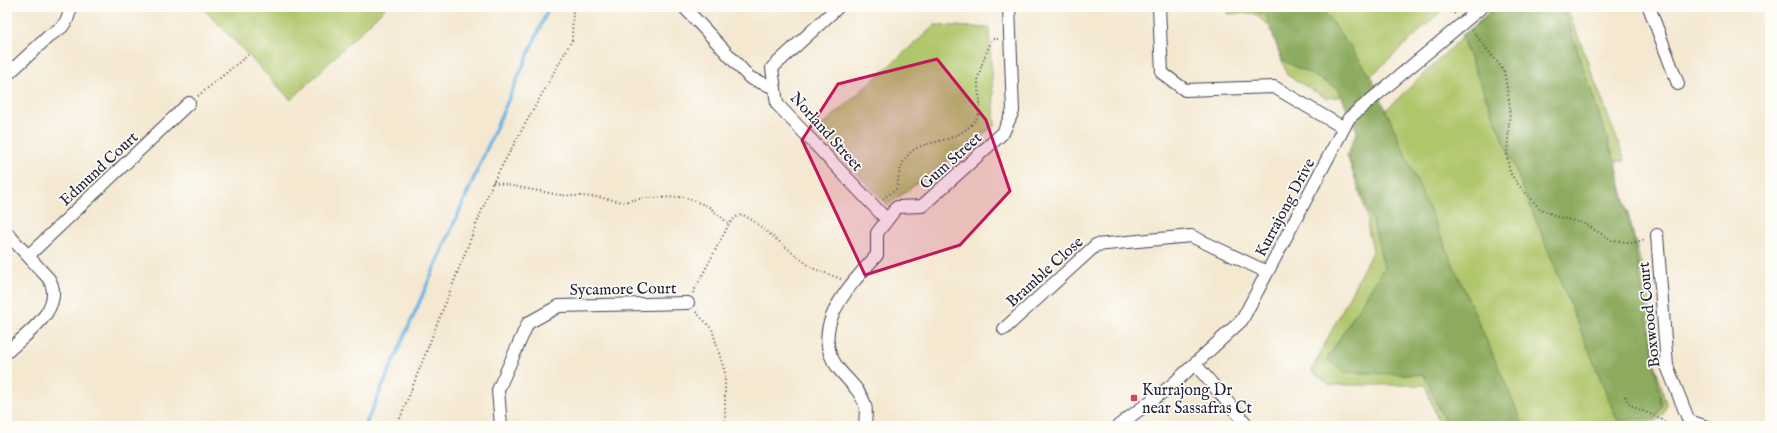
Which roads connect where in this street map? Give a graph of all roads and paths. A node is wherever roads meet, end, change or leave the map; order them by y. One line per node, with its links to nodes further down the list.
1 (71, 7): 13 (street)
2 (574, 7): 18 (path)
3 (684, 7): 15 (street)
4 (838, 7): 15 (street, Norland Street)
5 (1009, 7): 11 (street, Gum Street)
6 (1159, 7): 17 (street)
7 (1445, 7): 10 (path)
8 (1482, 7): 10 (street, Kurrajong Drive)
9 (1649, 7): 14 (street)
10 (1467, 20): 17 (street, Kurrajong Drive); 23 (path)
11 (1011, 38): 19 (path); 20 (street, Gum Street)
12 (248, 55): 16 (path)
13 (7, 75)
14 (1678, 84)
15 (775, 88): 19 (street, Norland Street)
16 (189, 103): 24 (street, Edmund Court)
17 (1344, 128): 25 (street, Kurrajong Drive)
18 (493, 182): 21 (path); 32 (path)
19 (874, 206): 20 (street, Norland Street)
20 (887, 220): 26 (street, Gum Street)
21 (729, 224): 26 (path); 27 (path)
22 (7, 233): 24 (street)
23 (1657, 235): 33 (street, Boxwood Court)
24 (29, 255): 29 (street)
25 (1267, 272): 28 (street, Bramble Close); 30 (street, Kurrajong Drive)
26 (847, 288): 38 (street, Gum Street)
27 (688, 303): 36 (street, Sycamore Court); 37 (path)
28 (1004, 329)
29 (7, 352)
30 (1194, 364): 39 (street, Kurrajong Drive); 40 (street)
31 (1625, 396): 41 (path)
32 (399, 421): 34 (path); 35 (path)
33 (1685, 423): 42 (street, Boxwood Court)
34 (397, 426)
35 (409, 426)
36 (501, 426)
37 (725, 426)
38 (865, 426)
39 (1118, 426)
40 (1248, 426)
41 (1667, 426)
42 (1704, 426)

